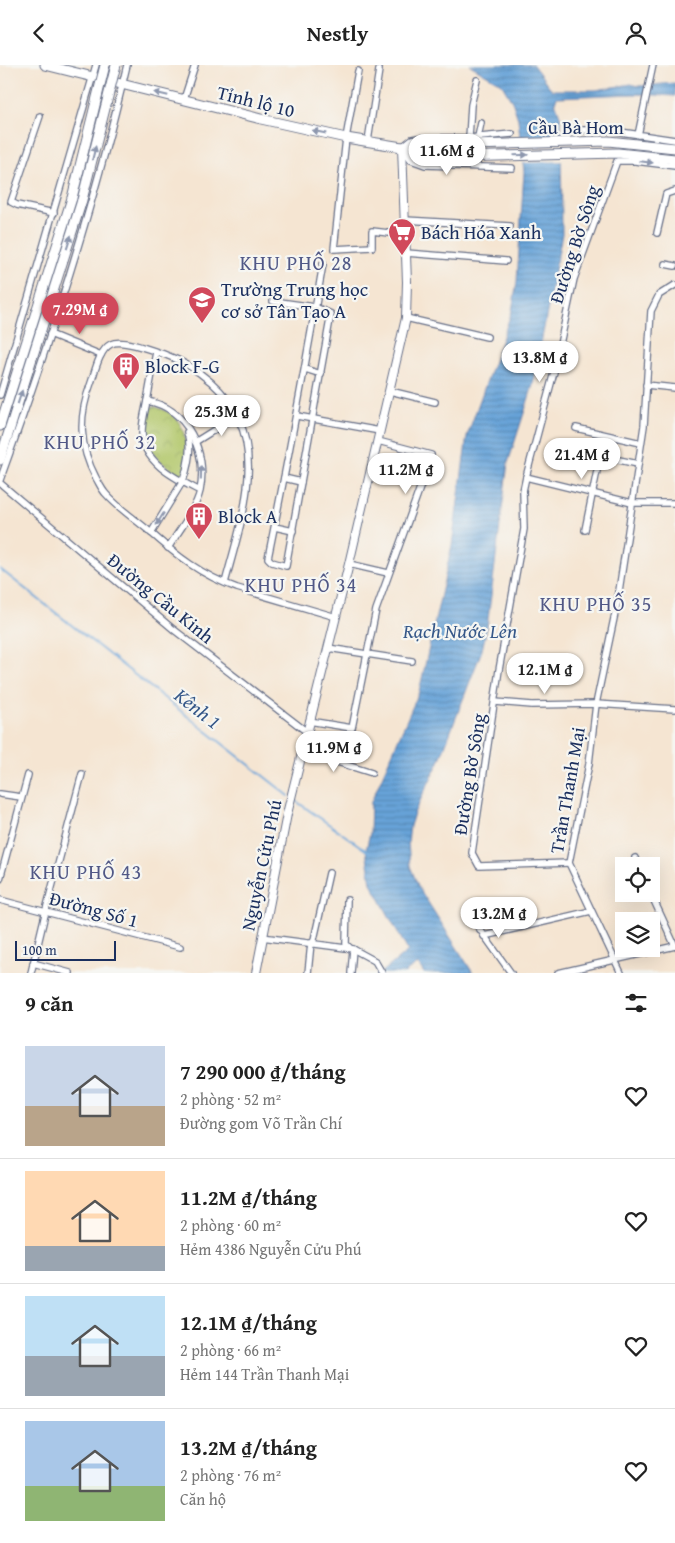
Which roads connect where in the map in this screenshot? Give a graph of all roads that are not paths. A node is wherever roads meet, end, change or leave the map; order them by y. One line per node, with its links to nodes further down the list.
1 (45, 65): 10 (main road, Tỉnh lộ 10)
2 (96, 65): 10 (street)
3 (105, 65): 62 (main road, bridge)
4 (116, 65): 68 (main road, one-way to 4, bridge)
5 (127, 65): 12 (street)
6 (195, 65): 13 (street)
7 (653, 65): 18 (street)
8 (379, 70): 23 (street)
9 (358, 71): 20 (street)
10 (93, 78): 12 (main road, Tỉnh lộ 10); 32 (street)
11 (477, 80): 21 (street)
12 (122, 85): 13 (main road, Tỉnh lộ 10, one-way to 12); 46 (street)
13 (184, 99): 20 (main road, Tỉnh lộ 10, one-way to 13)
14 (40, 116): 32 (street)
15 (480, 123): 19 (street)
16 (575, 130): 18 (street)
17 (512, 134): 19 (street)
18 (638, 135): 22 (street)
19 (478, 137): 21 (street)
20 (346, 138): 23 (main road, Tỉnh lộ 10); 36 (street)
21 (469, 138): 24 (street)
22 (675, 139)
23 (368, 141): 24 (main road, Tỉnh lộ 10)
24 (402, 147): 25 (main road, Tỉnh lộ 10); 27 (main road, Tỉnh lộ 10); 30 (street); 33 (main road, Nguyễn Cửu Phú)
25 (417, 147): 26 (main road, Cầu Bà Hom)
26 (675, 148)
27 (420, 158): 28 (main road, Cầu Bà Hom, one-way to 28)
28 (675, 159)
29 (675, 166): 70 (street, Đường Bờ Sông, one-way to 29)
30 (512, 168)
31 (675, 191): 35 (street)
32 (54, 213): 55 (street)
33 (405, 220): 34 (street); 36 (main road, Nguyễn Cửu Phú)
34 (510, 226)
35 (656, 233)
36 (406, 235): 37 (main road, Nguyễn Cửu Phú)
37 (406, 253): 38 (street); 45 (main road, Nguyễn Cửu Phú)
38 (506, 261)
39 (323, 264): 44 (street)
40 (665, 264): 41 (street)
41 (675, 266)
42 (675, 285): 52 (street, Trần Thanh Mại)
43 (273, 301): 44 (street)
44 (315, 307): 50 (street); 51 (street)
45 (406, 318): 47 (street); 54 (main road, Nguyễn Cửu Phú)
46 (50, 334): 49 (street); 73 (street)
47 (487, 337)
48 (156, 352): 49 (street); 56 (street); 58 (street)
49 (102, 355): 82 (street)
50 (305, 369): 51 (street); 59 (street)
51 (321, 374): 60 (street)
52 (646, 385): 53 (street); 67 (street, Trần Thanh Mại)
53 (675, 388)
54 (390, 391): 57 (street); 64 (main road, Nguyễn Cửu Phú)
55 (0, 395)
56 (147, 401): 61 (street); 72 (street)
57 (435, 402)
58 (238, 415): 66 (street); 86 (street)
59 (296, 415): 60 (street); 71 (street)
60 (313, 419): 64 (street); 74 (street)
61 (186, 425): 66 (street); 72 (street)
62 (0, 426)
63 (576, 428): 67 (street)
64 (380, 431): 65 (main road, Nguyễn Cửu Phú)
65 (378, 441): 84 (main road, Nguyễn Cửu Phú); 85 (street)
66 (196, 442): 75 (street, one-way to 66)
67 (641, 443): 69 (street, Trần Thanh Mại)
68 (0, 460)
69 (638, 464): 76 (street); 77 (street, Trần Thanh Mại)
70 (526, 477): 76 (street); 91 (street, Đường Bờ Sông)
71 (284, 478): 74 (street); 79 (street)
72 (183, 481): 75 (street); 82 (street, one-way to 82)
73 (0, 482): 95 (street, Đường Cầu Kinh)
74 (301, 482): 81 (street)
75 (200, 491): 83 (street)
76 (592, 493): 77 (street); 80 (street)
77 (632, 503): 78 (street); 92 (street, Trần Thanh Mại)
78 (675, 503)
79 (275, 527): 81 (street); 81 (street)
80 (586, 530)
81 (292, 531)
82 (150, 533): 83 (street)
83 (168, 548): 86 (street)
84 (349, 564): 85 (street); 87 (main road, Nguyễn Cửu Phú)
85 (388, 573): 89 (street)
86 (225, 583): 87 (street)
87 (336, 617): 88 (main road, Nguyễn Cửu Phú)
88 (328, 649): 89 (street); 94 (main road, Nguyễn Cửu Phú)
89 (367, 654): 90 (street); 94 (street)
90 (412, 661)
91 (495, 702): 92 (street); 102 (street, Đường Bờ Sông)
92 (596, 704): 93 (street); 102 (street, Trần Thanh Mại)
93 (675, 709)
94 (309, 721): 95 (main road, Nguyễn Cửu Phú)
95 (307, 732): 96 (main road, Nguyễn Cửu Phú)
96 (302, 751): 97 (street); 112 (main road, Nguyễn Cửu Phú)
97 (372, 773)
98 (82, 774): 109 (street)
99 (28, 775): 101 (street)
100 (0, 794): 101 (street)
101 (21, 797): 104 (street)
102 (569, 863): 108 (street, Trần Thanh Mại)
103 (329, 873): 113 (street)
104 (0, 879)
105 (0, 900): 109 (street, Đường Số 1)
106 (347, 900): 116 (street)
107 (655, 902): 114 (street)
108 (592, 911): 111 (street); 117 (street, Trần Thanh Mại)
109 (45, 912): 115 (street, Đường Số 1); 118 (street)
110 (471, 917): 111 (street)
111 (484, 936): 125 (street)
112 (262, 937): 113 (street); 121 (main road, Nguyễn Cửu Phú)
113 (312, 943): 116 (street); 122 (street)
114 (675, 946): 117 (street)
115 (180, 947)
116 (352, 949): 123 (street); 124 (street)
117 (615, 960): 126 (street); 127 (street, Trần Thanh Mại)
118 (33, 963): 119 (street); 120 (street)
119 (31, 973)
120 (70, 973)
121 (256, 973)
122 (308, 973)
123 (350, 973)
124 (382, 973)
125 (511, 973)
126 (558, 973)
127 (621, 973)

